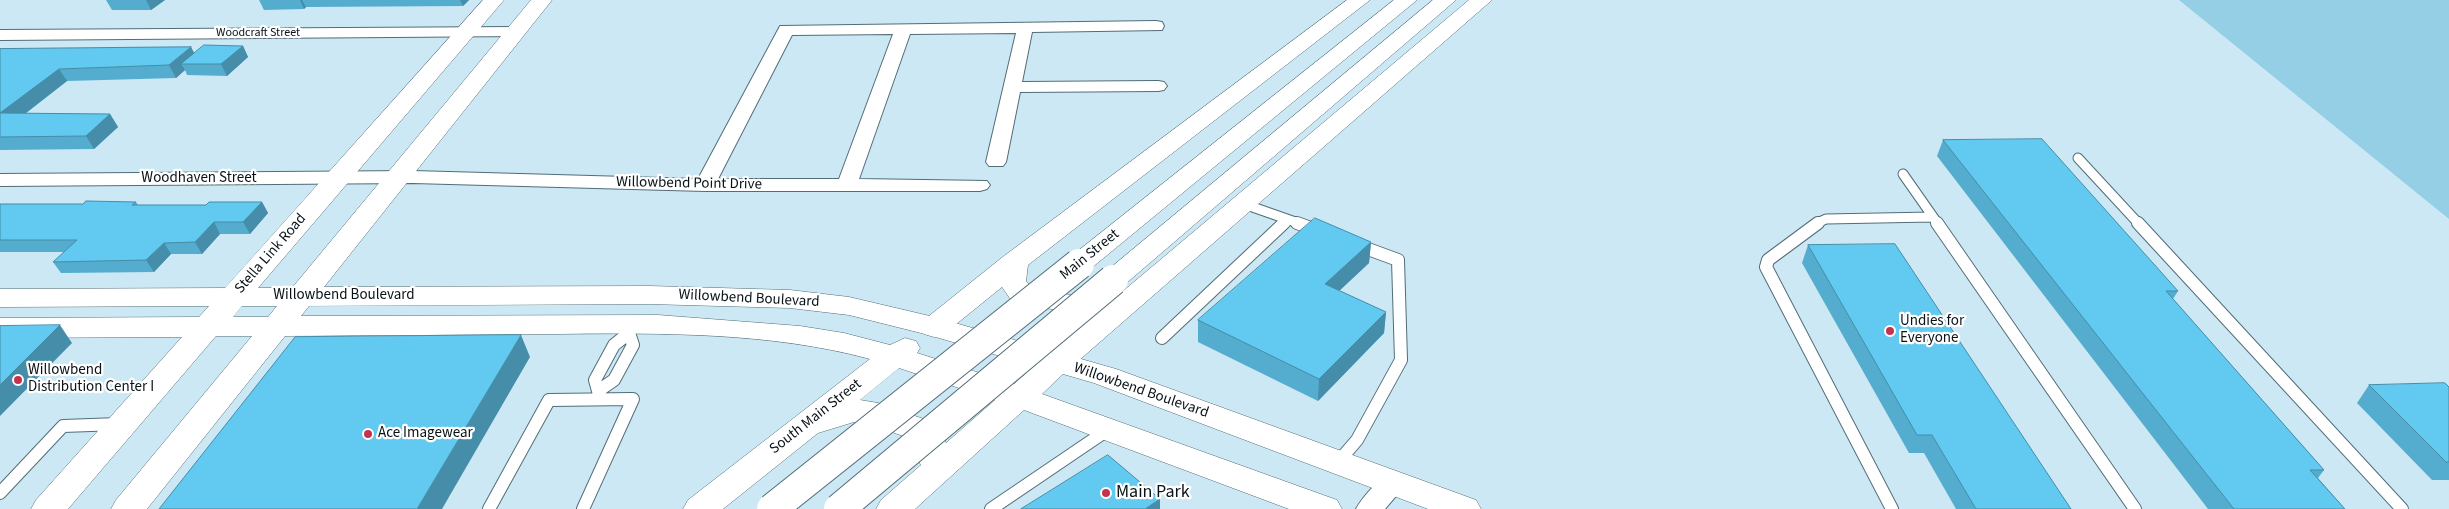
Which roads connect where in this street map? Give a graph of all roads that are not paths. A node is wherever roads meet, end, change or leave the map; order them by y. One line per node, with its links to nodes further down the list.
1 (494, 0): 10 (main road, Stella Link Road)
2 (542, 0): 11 (main road)
3 (1360, 0): 29 (main road, South Main Street)
4 (1406, 0): 58 (main road, Main Street, bridge)
5 (1446, 0): 30 (main road)
6 (1482, 0): 24 (main road)
7 (1156, 26): 8 (street)
8 (1025, 28): 9 (street); 14 (street)
9 (903, 29): 21 (street); 22 (street)
10 (466, 32): 11 (street, Woodcraft Street); 12 (street, Woodcraft Street); 18 (main road, Stella Link Road)
11 (516, 32): 19 (main road)
12 (0, 35)
13 (1158, 86): 14 (street)
14 (1012, 87): 16 (street)
15 (2078, 158): 67 (lane)
16 (996, 162)
17 (1903, 174): 25 (lane)
18 (338, 178): 19 (street, Woodhaven Street); 20 (street, Woodhaven Street); 33 (main road, Stella Link Road)
19 (397, 178): 21 (street, Willowbend Point Drive); 32 (main road)
20 (0, 180)
21 (705, 185): 22 (street, Willowbend Point Drive)
22 (847, 185): 23 (street, Willowbend Point Drive)
23 (980, 185)
24 (1244, 204): 26 (lane); 30 (main road)
25 (1932, 216): 65 (lane); 66 (lane)
26 (1288, 220): 27 (lane); 40 (lane)
27 (1331, 236)
28 (1348, 242): 48 (lane)
29 (1014, 262): 30 (main road); 35 (main road, South Main Street)
30 (1119, 293): 42 (main road); 59 (main road, bridge)
31 (649, 295): 32 (main road, Willowbend Boulevard); 35 (main road, Willowbend Boulevard); 39 (main road)
32 (300, 296): 33 (main road, Willowbend Boulevard); 38 (main road)
33 (234, 297): 34 (main road, Willowbend Boulevard); 37 (main road, Stella Link Road)
34 (0, 298)
35 (934, 327): 41 (main road, South Main Street); 42 (main road, Willowbend Boulevard)
36 (0, 328): 37 (main road, Willowbend Boulevard)
37 (207, 328): 38 (main road, Willowbend Boulevard); 45 (main road, Stella Link Road)
38 (274, 328): 39 (main road, Willowbend Boulevard); 53 (main road)
39 (632, 328): 41 (main road, Willowbend Boulevard); 43 (lane); 43 (lane)
40 (1162, 338)
41 (894, 356): 44 (main road, Willowbend Boulevard); 46 (main road, South Main Street)
42 (1058, 362): 44 (main road); 48 (main road, Willowbend Boulevard)
43 (596, 395): 54 (lane); 55 (lane)
44 (1020, 397): 47 (main road, Willowbend Boulevard); 49 (main road)
45 (123, 424): 51 (lane); 52 (main road, Stella Link Road)
46 (804, 427): 49 (main road); 57 (main road, South Main Street)
47 (1110, 428): 61 (lane); 62 (main road, Willowbend Boulevard)
48 (1338, 462): 50 (main road, Willowbend Boulevard)
49 (924, 482): 60 (main road)
50 (1395, 482): 63 (street); 64 (main road, Willowbend Boulevard)
51 (0, 493)
52 (48, 509)
53 (128, 509)
54 (490, 509)
55 (583, 509)
56 (681, 509): 57 (lane)
57 (700, 509)
58 (772, 509)
59 (839, 509)
60 (893, 509)
61 (991, 509)
62 (1325, 509)
63 (1369, 509)
64 (1464, 509)
65 (1892, 509)
66 (2135, 509)
67 (2402, 509)

